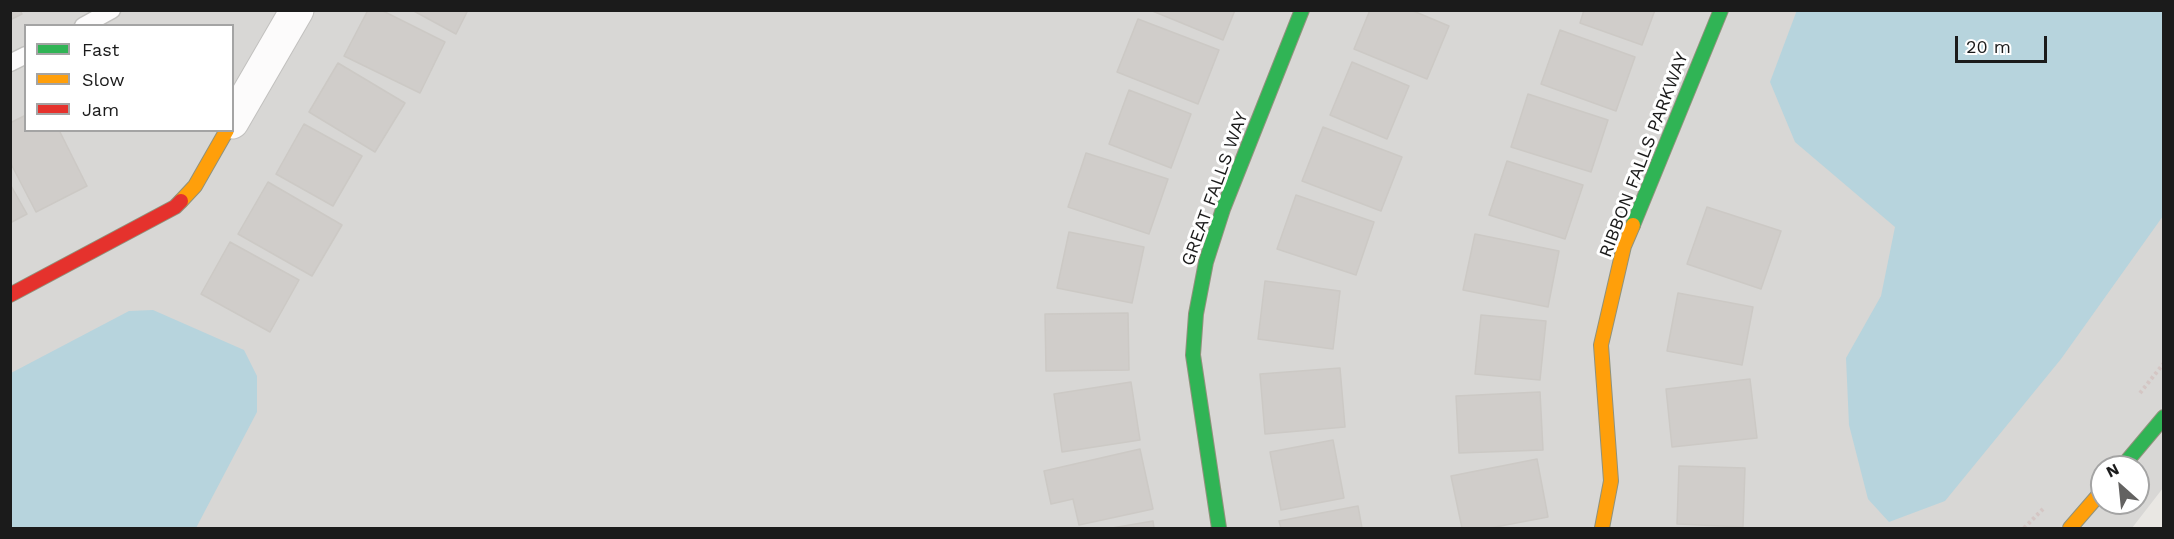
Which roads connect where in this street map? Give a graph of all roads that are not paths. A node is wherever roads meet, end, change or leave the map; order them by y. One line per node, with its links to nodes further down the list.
1 (112, 10): 5 (lane)
2 (297, 10): 8 (street)
3 (1302, 10): 14 (street, GREAT FALLS WAY)
4 (1720, 10): 15 (street, RIBBON FALLS PARKWAY)
5 (86, 24)
6 (24, 56): 7 (lane)
7 (10, 63)
8 (234, 119)
9 (226, 132): 10 (street)
10 (10, 295)
11 (2163, 417): 12 (street)
12 (2132, 455)
13 (2090, 505): 16 (street)
14 (1219, 528)
15 (1602, 528)
16 (2070, 528)

